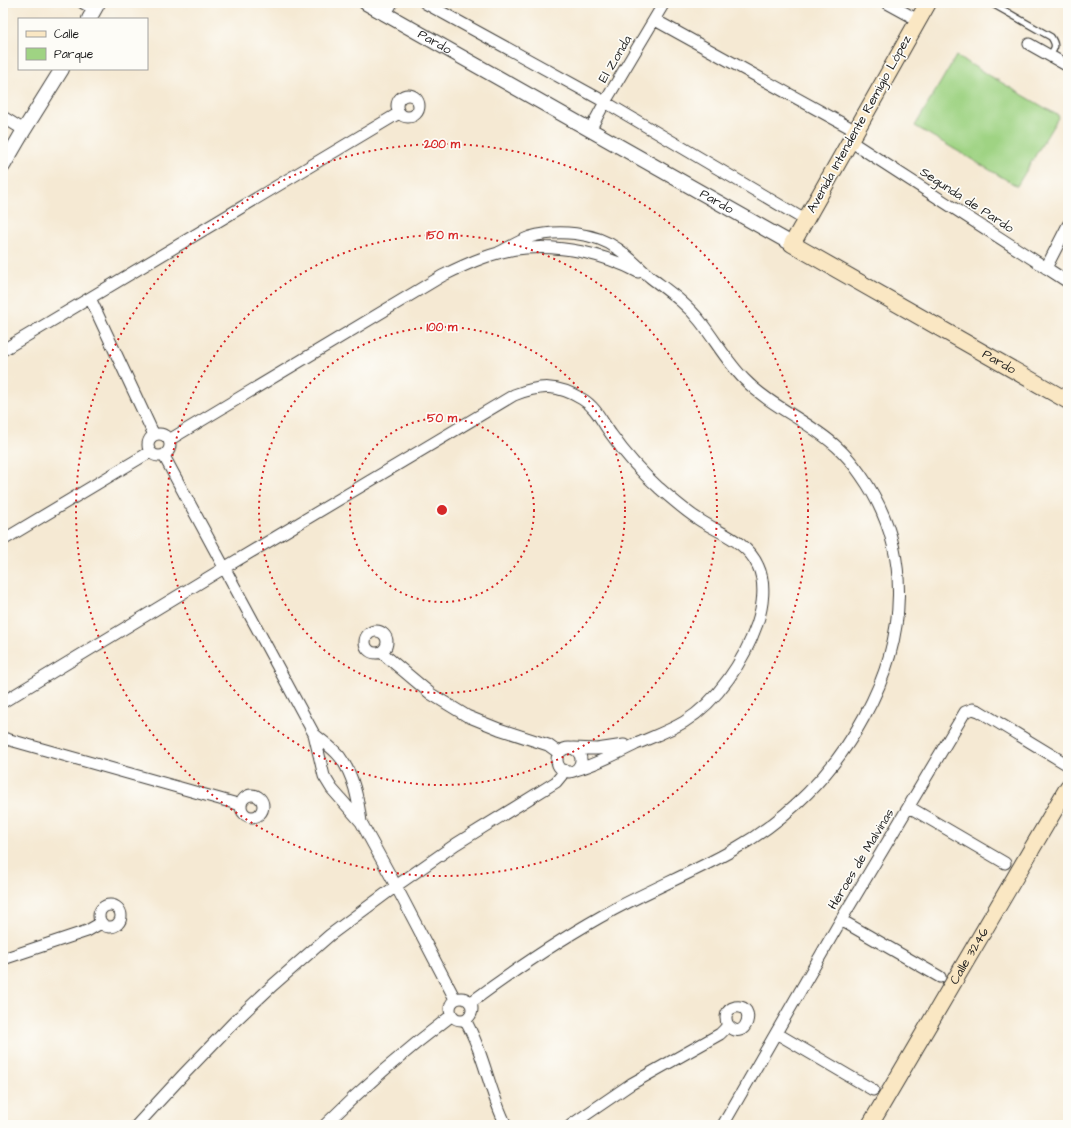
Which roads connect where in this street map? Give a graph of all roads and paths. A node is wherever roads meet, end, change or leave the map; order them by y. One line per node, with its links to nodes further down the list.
1 (366, 3): 7 (street, Pardo)
2 (425, 3): 14 (street)
3 (887, 3): 9 (street)
4 (928, 3): 9 (main road, Avenida Intendente Remigio López)
5 (991, 3): 11 (lane)
6 (660, 4): 8 (street, El Zonda)
7 (389, 9): 18 (street, Pardo)
8 (655, 20): 14 (street, El Zonda); 19 (street, Segunda de Pardo)
9 (918, 20): 19 (main road, Avenida Intendente Remigio López)
10 (1029, 44): 11 (street)
11 (1049, 56): 12 (street)
12 (1068, 66)
13 (61, 70): 17 (street)
14 (605, 102): 18 (street, El Zonda); 21 (street)
15 (399, 113): 30 (street)
16 (3, 118): 17 (street)
17 (24, 130): 20 (street)
18 (590, 130): 24 (street, Pardo)
19 (853, 136): 21 (main road, Avenida Intendente Remigio López); 27 (street, Segunda de Pardo)
20 (3, 166)
21 (805, 220): 24 (main road, Avenida Intendente Remigio López)
22 (1068, 225): 27 (street)
23 (580, 234): 25 (street); 26 (street); 28 (street)
24 (792, 244): 32 (main road, Pardo)
25 (577, 250): 26 (street); 28 (street)
26 (498, 254): 34 (street)
27 (1046, 268): 29 (street, Segunda de Pardo)
28 (656, 282): 60 (street)
29 (1068, 282)
30 (90, 298): 31 (street); 33 (street)
31 (3, 350)
32 (1068, 401)
33 (154, 435): 34 (street); 35 (street)
34 (170, 440): 36 (street)
35 (150, 452): 36 (street); 37 (street)
36 (164, 456): 38 (street)
37 (3, 540)
38 (224, 568): 40 (street); 41 (street); 43 (street)
39 (381, 652): 45 (street)
40 (3, 702)
41 (314, 734): 52 (street); 52 (street)
42 (4, 737): 50 (street)
43 (642, 741): 44 (street); 48 (street)
44 (572, 748): 45 (street); 48 (street)
45 (560, 753): 47 (street)
46 (1068, 765): 51 (street, Héroes de Malvinas)
47 (564, 770): 48 (street); 54 (street)
48 (576, 770)
49 (1068, 787): 71 (main road, Calle 3246)
50 (241, 805)
51 (908, 807): 53 (street); 55 (street, Héroes de Malvinas)
52 (361, 822): 54 (street)
53 (1005, 863)
54 (396, 886): 59 (street); 66 (street)
55 (841, 920): 58 (street); 64 (street, Héroes de Malvinas)
56 (100, 923): 57 (street)
57 (3, 959)
58 (940, 978)
59 (455, 999): 60 (street); 61 (street)
60 (470, 1002): 62 (street)
61 (451, 1016): 62 (street); 67 (street)
62 (465, 1020): 68 (street)
63 (728, 1025): 69 (street)
64 (776, 1033): 65 (street); 70 (street, Héroes de Malvinas)
65 (873, 1090)
66 (137, 1125)
67 (325, 1125)
68 (506, 1125)
69 (571, 1125)
70 (723, 1125)
71 (870, 1125)

